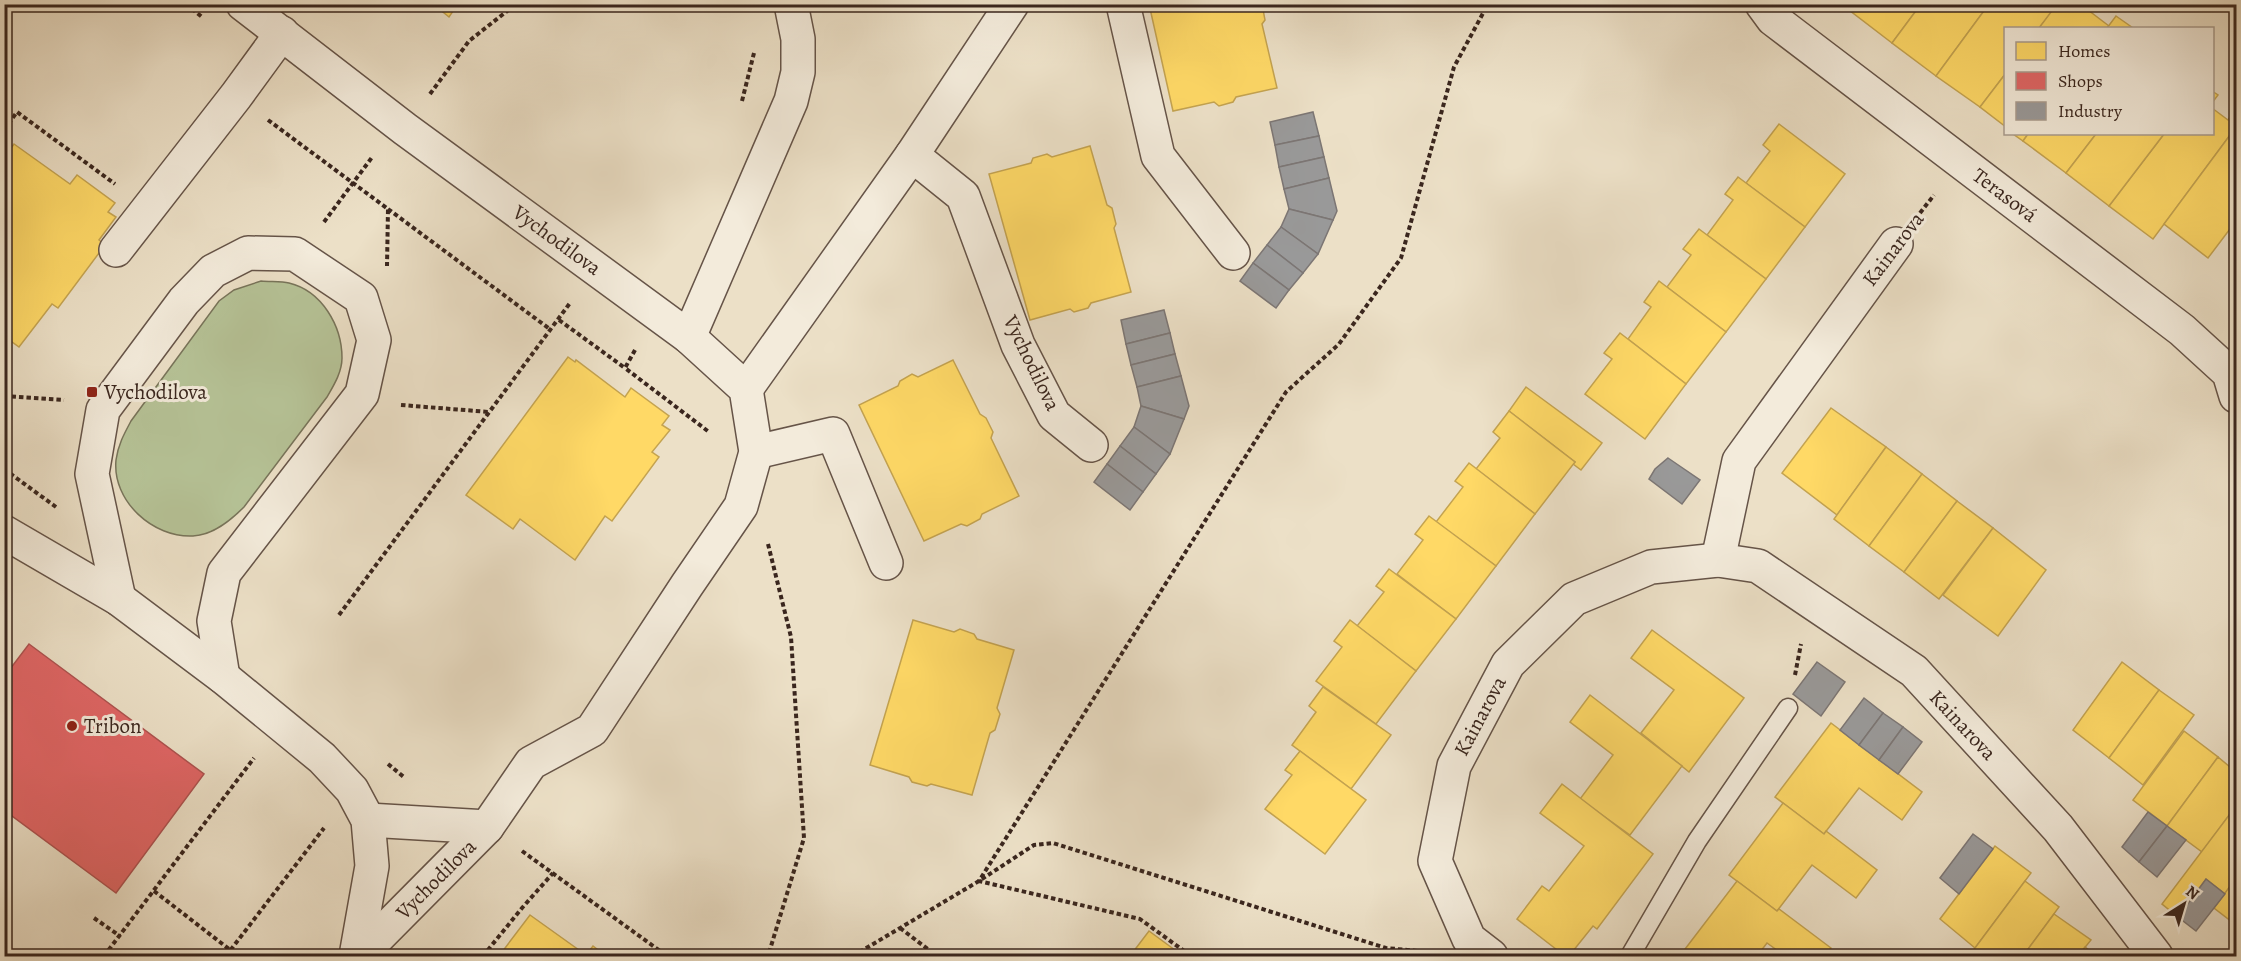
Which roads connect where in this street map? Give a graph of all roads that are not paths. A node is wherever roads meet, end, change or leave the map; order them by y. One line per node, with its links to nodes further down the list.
1 (243, 4): 6 (street, Vychodilova)
2 (791, 4): 11 (street)
3 (1012, 4): 7 (street)
4 (1123, 4): 10 (street)
5 (1762, 4): 13 (street, Terasová)
6 (282, 33): 9 (street); 11 (street, Vychodilova)
7 (912, 155): 12 (street); 14 (street, Vychodilova)
8 (1896, 244): 17 (street, Kainarova)
9 (116, 250)
10 (1233, 253)
11 (689, 337): 12 (street, Vychodilova)
12 (746, 389): 15 (street, Vychodilova)
13 (2236, 396)
14 (1091, 445)
15 (756, 452): 18 (street); 23 (street, Vychodilova)
16 (8, 541): 19 (street, Vychodilova)
17 (1718, 560): 24 (street, Kainarova); 27 (street, Kainarova)
18 (886, 562)
19 (119, 599): 20 (street, Vychodilova); 20 (street)
20 (223, 677): 22 (street, Vychodilova)
21 (1788, 708): 26 (lane)
22 (368, 820): 23 (street, Vychodilova); 25 (street, Vychodilova)
23 (487, 827): 25 (street, Vychodilova)
24 (1480, 948)
25 (358, 957)
26 (1630, 957)
27 (2156, 957)

